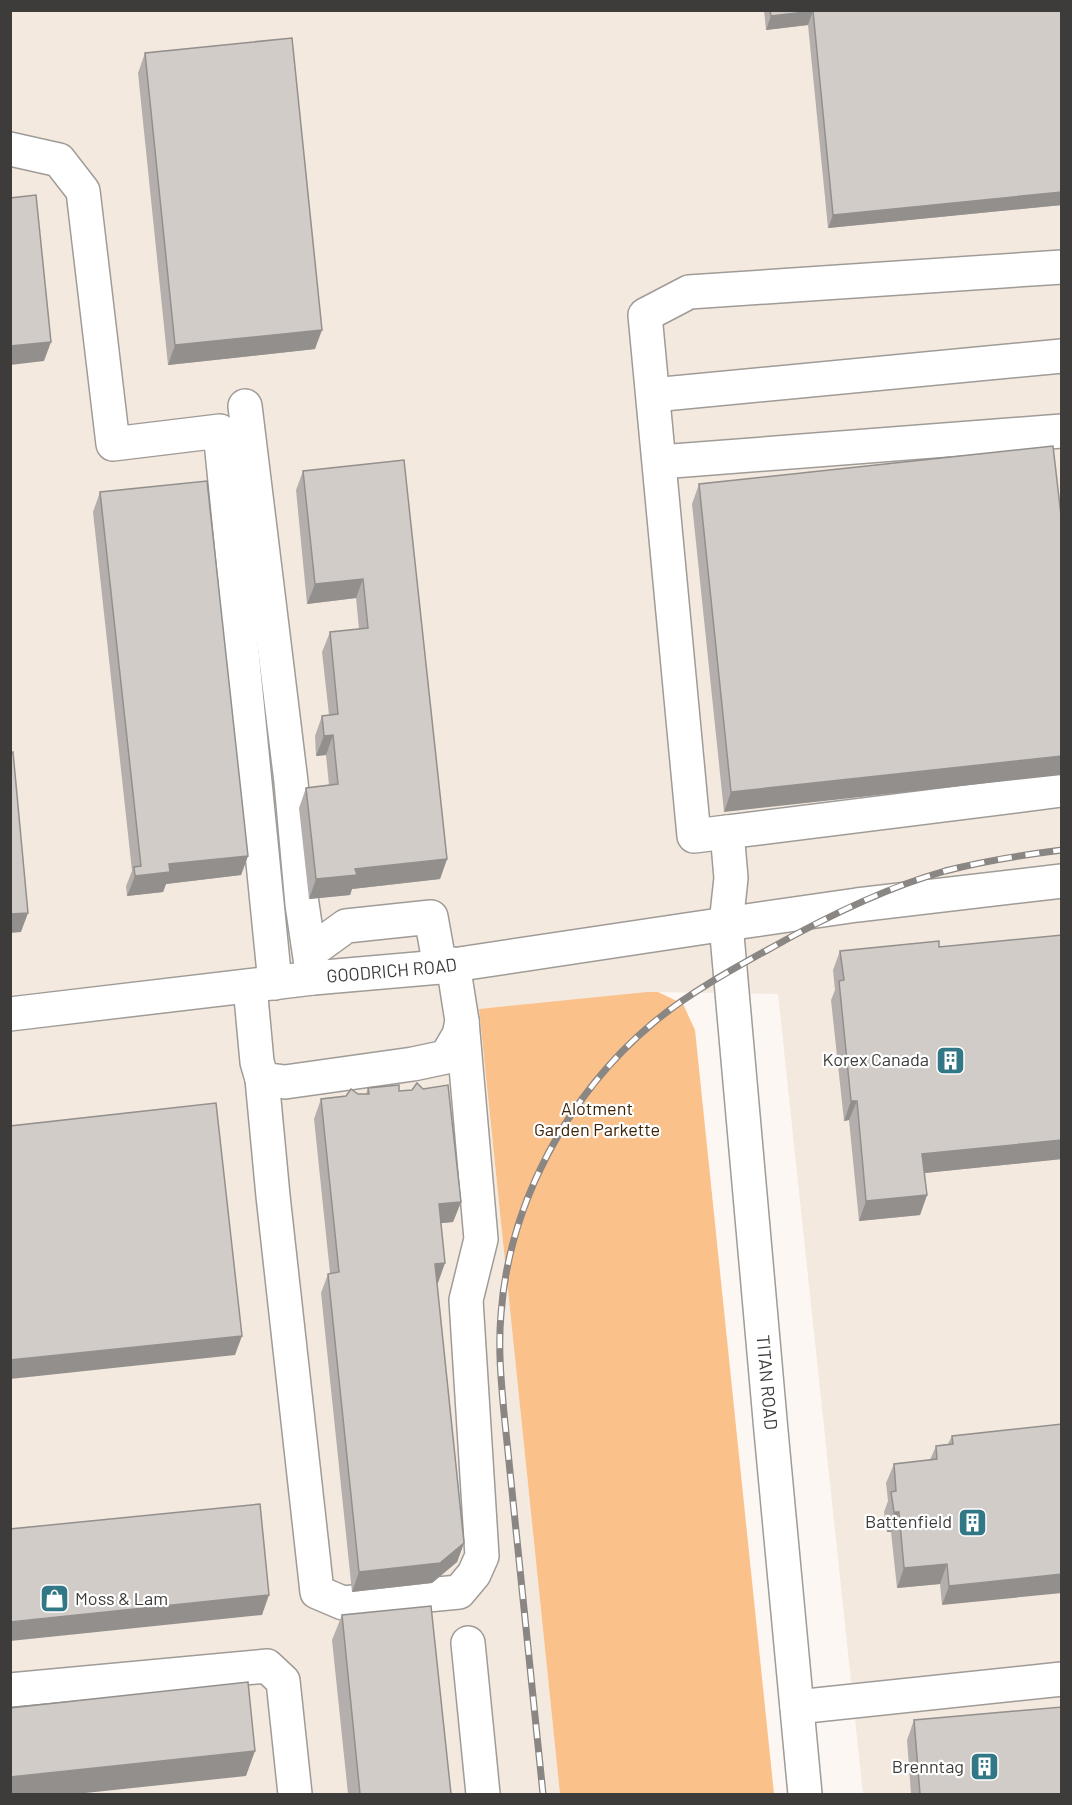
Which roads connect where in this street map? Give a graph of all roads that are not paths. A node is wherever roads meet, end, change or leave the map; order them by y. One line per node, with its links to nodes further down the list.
1 (10, 149): 14 (street)
2 (1062, 267): 4 (street)
3 (1062, 356): 4 (street)
4 (653, 395): 7 (street)
5 (245, 406): 12 (street)
6 (1062, 431): 7 (street)
7 (660, 462): 9 (street)
8 (1062, 790): 9 (street)
9 (727, 832): 11 (street)
10 (1062, 881): 11 (street, GOODRICH ROAD)
11 (726, 924): 13 (street, GOODRICH ROAD); 21 (street, TITAN ROAD)
12 (312, 965): 13 (street, GOODRICH ROAD); 13 (street); 14 (street, GOODRICH ROAD)
13 (447, 965): 16 (street)
14 (263, 984): 15 (street, GOODRICH ROAD); 17 (street)
15 (10, 1014)
16 (462, 1021): 17 (street); 17 (street)
17 (262, 1080)
18 (468, 1643): 23 (street)
19 (1062, 1679): 21 (street)
20 (10, 1690): 22 (street)
21 (797, 1707): 24 (street, TITAN ROAD)
22 (295, 1794)
23 (483, 1794)
24 (805, 1794)

